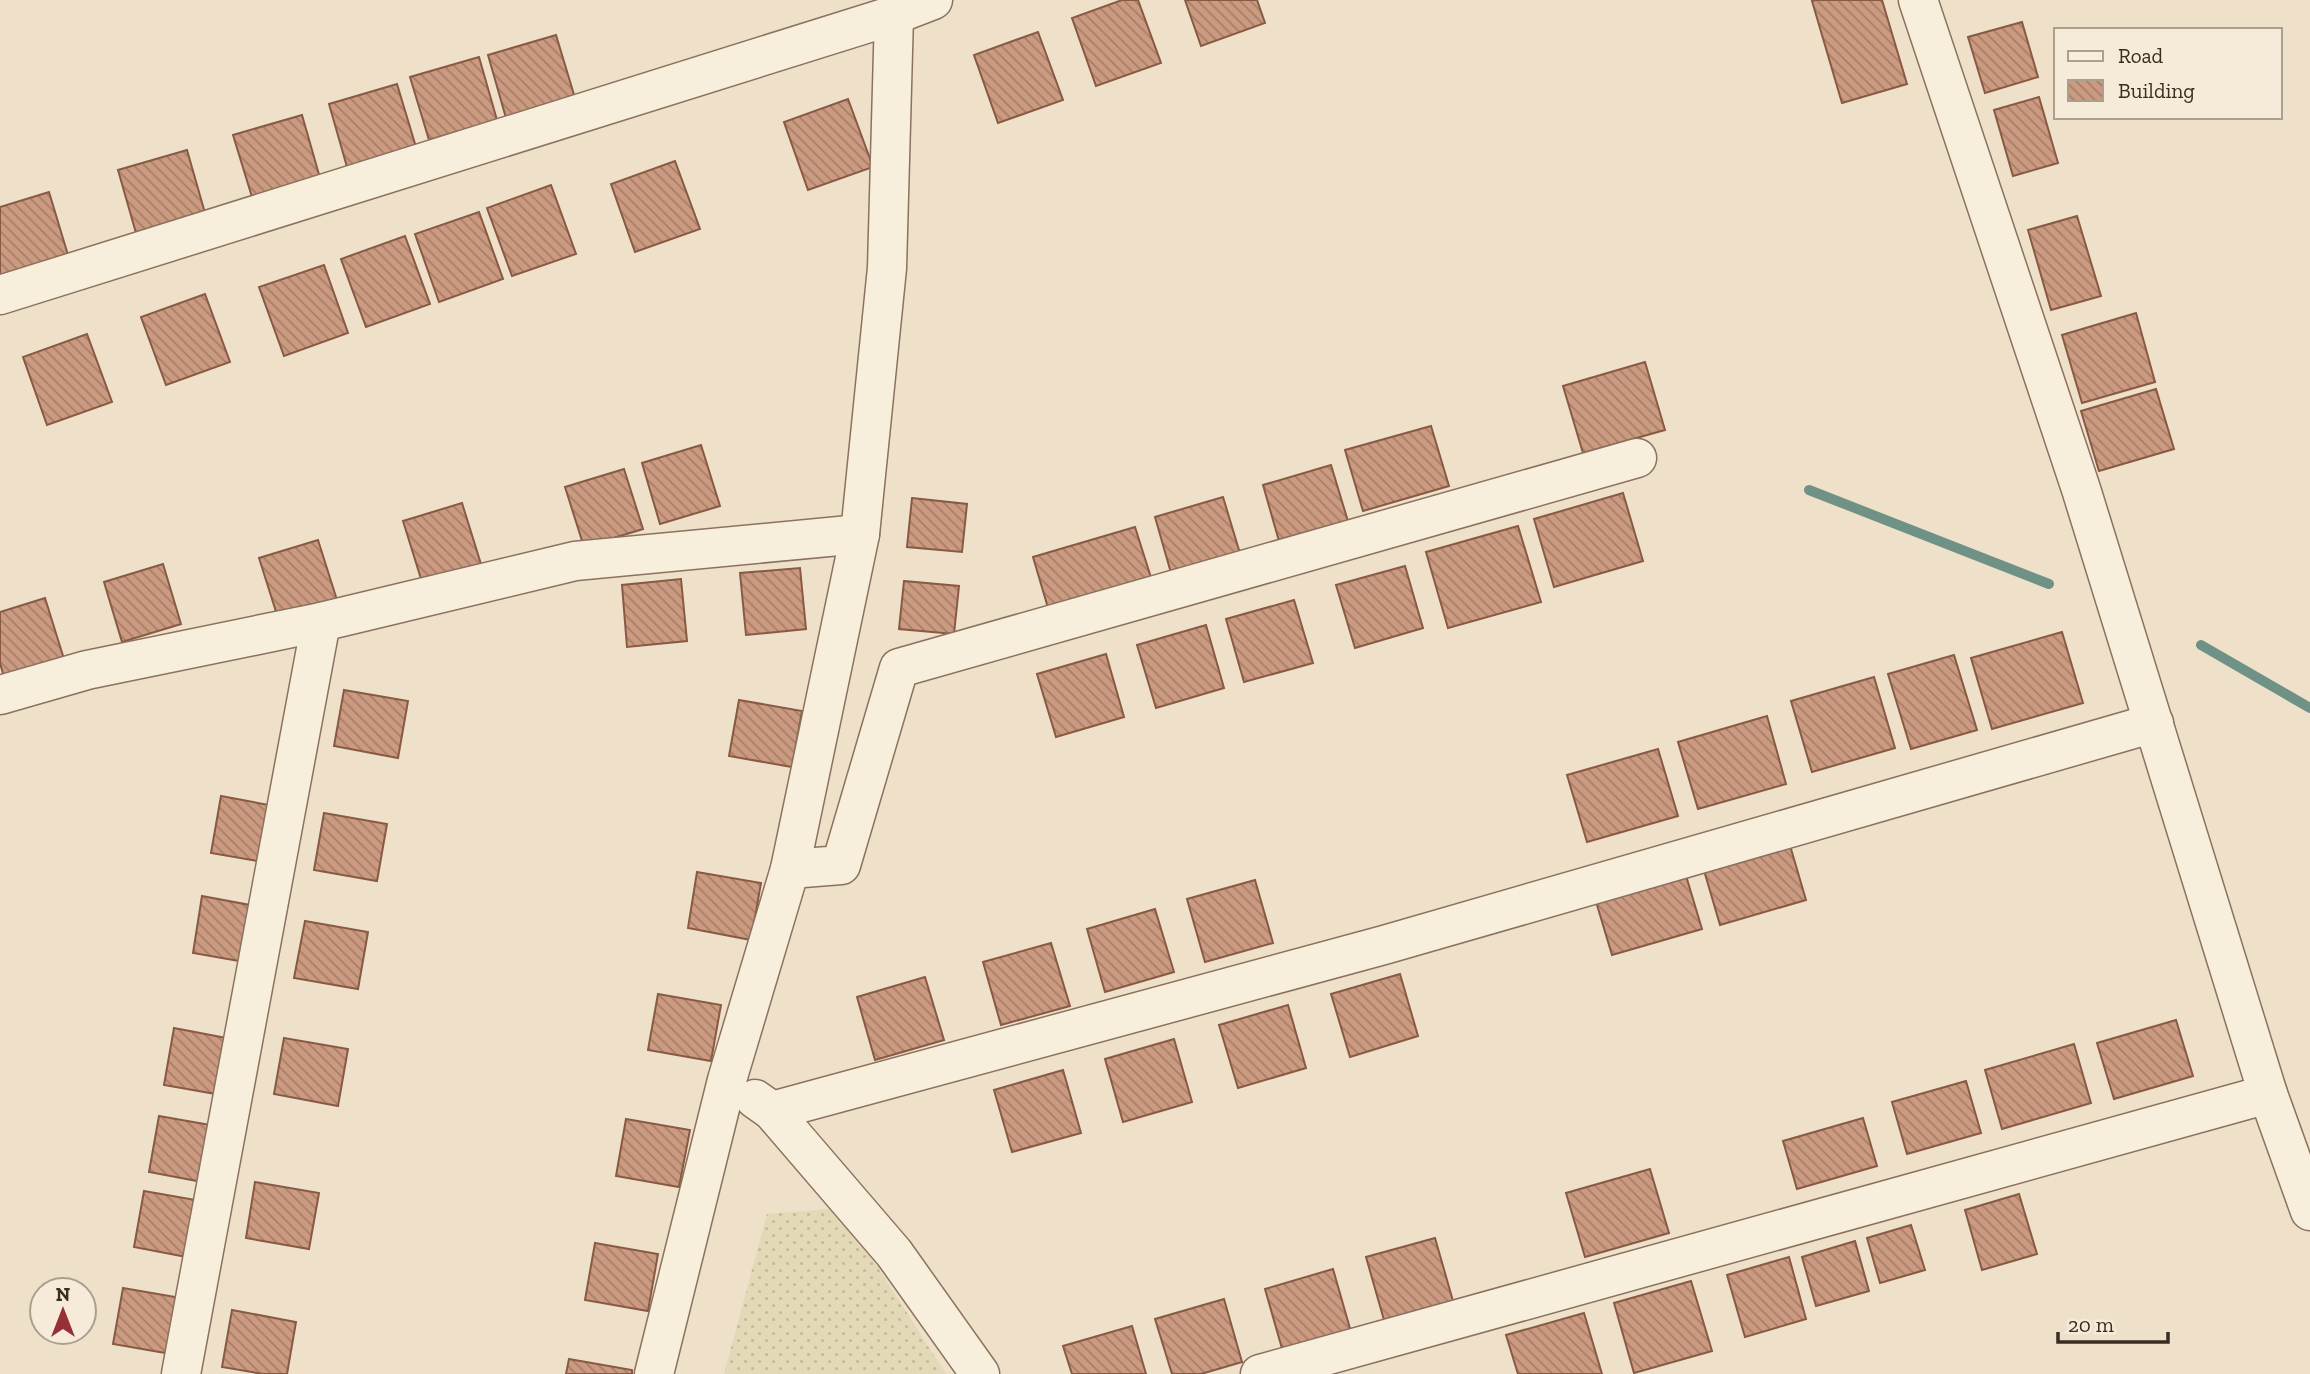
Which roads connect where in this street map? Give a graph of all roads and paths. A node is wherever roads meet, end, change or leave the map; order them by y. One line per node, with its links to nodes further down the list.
1 (933, 0): 3 (street)
2 (1918, 0): 9 (street)
3 (894, 15): 4 (street); 6 (street)
4 (0, 295)
5 (1637, 458): 10 (street)
6 (860, 534): 7 (street); 10 (street)
7 (321, 622): 8 (street); 16 (street)
8 (0, 695)
9 (2154, 723): 12 (street); 13 (street)
10 (790, 869): 11 (street)
11 (727, 1080): 13 (street); 17 (street)
12 (2268, 1094): 14 (street); 19 (street)
13 (772, 1111): 18 (street)
14 (2301, 1154): 15 (street)
15 (2310, 1211)
16 (181, 1374)
17 (654, 1374)
18 (980, 1374)
19 (1260, 1374)

